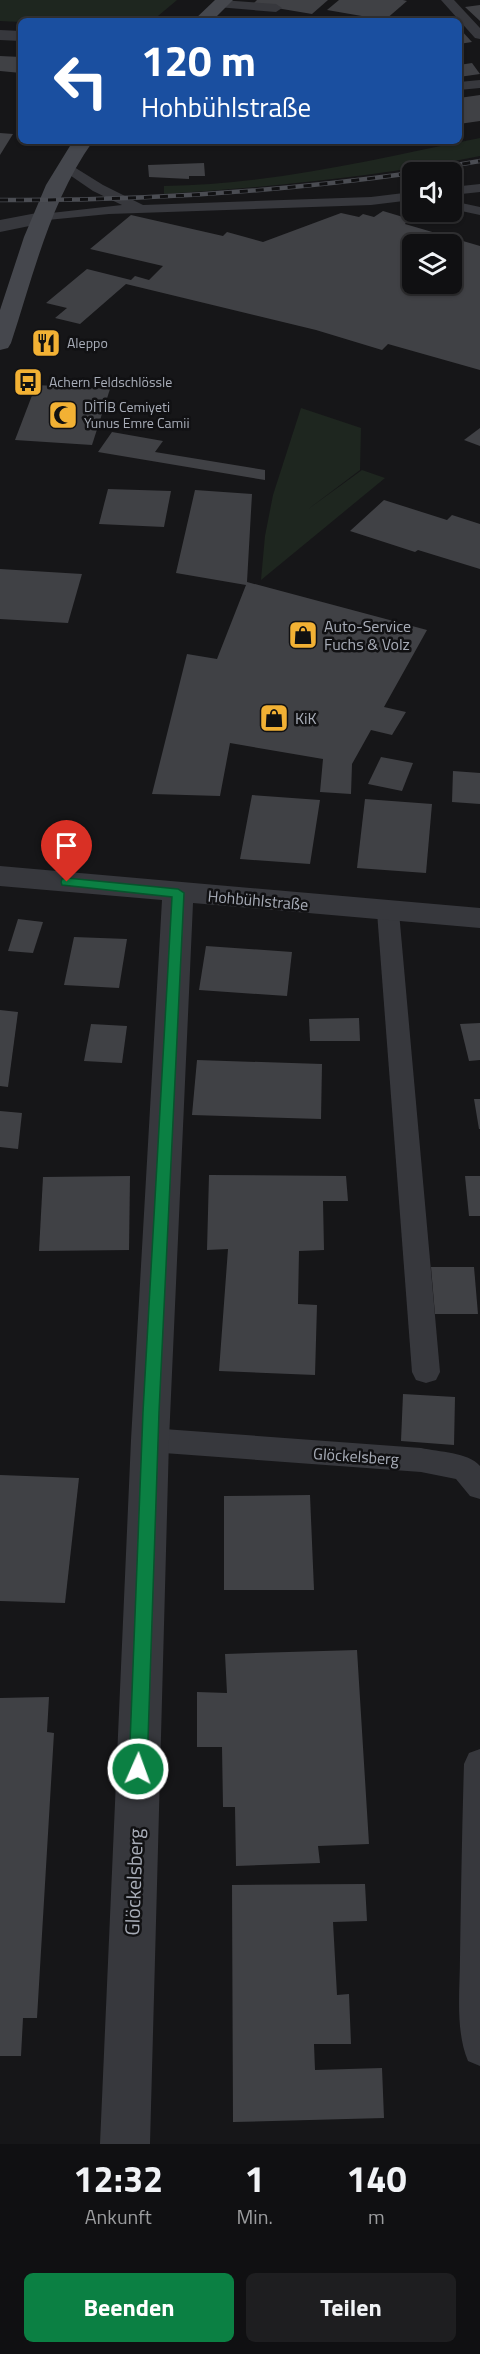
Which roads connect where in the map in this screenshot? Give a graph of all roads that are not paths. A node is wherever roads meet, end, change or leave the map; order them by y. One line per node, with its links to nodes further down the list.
1 (447, 0): 6 (lane)
2 (223, 2): 3 (lane); 4 (street)
3 (276, 8)
4 (205, 18)
5 (0, 35): 7 (street)
6 (480, 35)
7 (18, 36)
8 (479, 84): 9 (lane)
9 (462, 86)
10 (81, 144): 11 (street)
11 (66, 166): 18 (lane); 20 (street)
12 (480, 188): 13 (lane)
13 (462, 190)
14 (402, 197): 15 (lane)
15 (371, 201): 16 (lane); 18 (lane)
16 (402, 203)
17 (462, 207): 19 (lane)
18 (139, 208): 20 (lane)
19 (480, 211)
20 (42, 218): 21 (street); 22 (street)
21 (0, 226)
22 (7, 302): 23 (street)
23 (0, 344)
24 (0, 876): 25 (street, Hohbühlstraße)
25 (178, 893): 26 (street, Hohbühlstraße); 29 (street, Glöckelsberg)
26 (388, 912): 27 (street, Hohbühlstraße); 28 (lane)
27 (480, 918)
28 (426, 1372)
29 (150, 1440): 30 (lane, Glöckelsberg); 33 (street, Glöckelsberg)
30 (480, 1487)
31 (480, 1764): 32 (lane)
32 (480, 2049)
33 (125, 2144)

